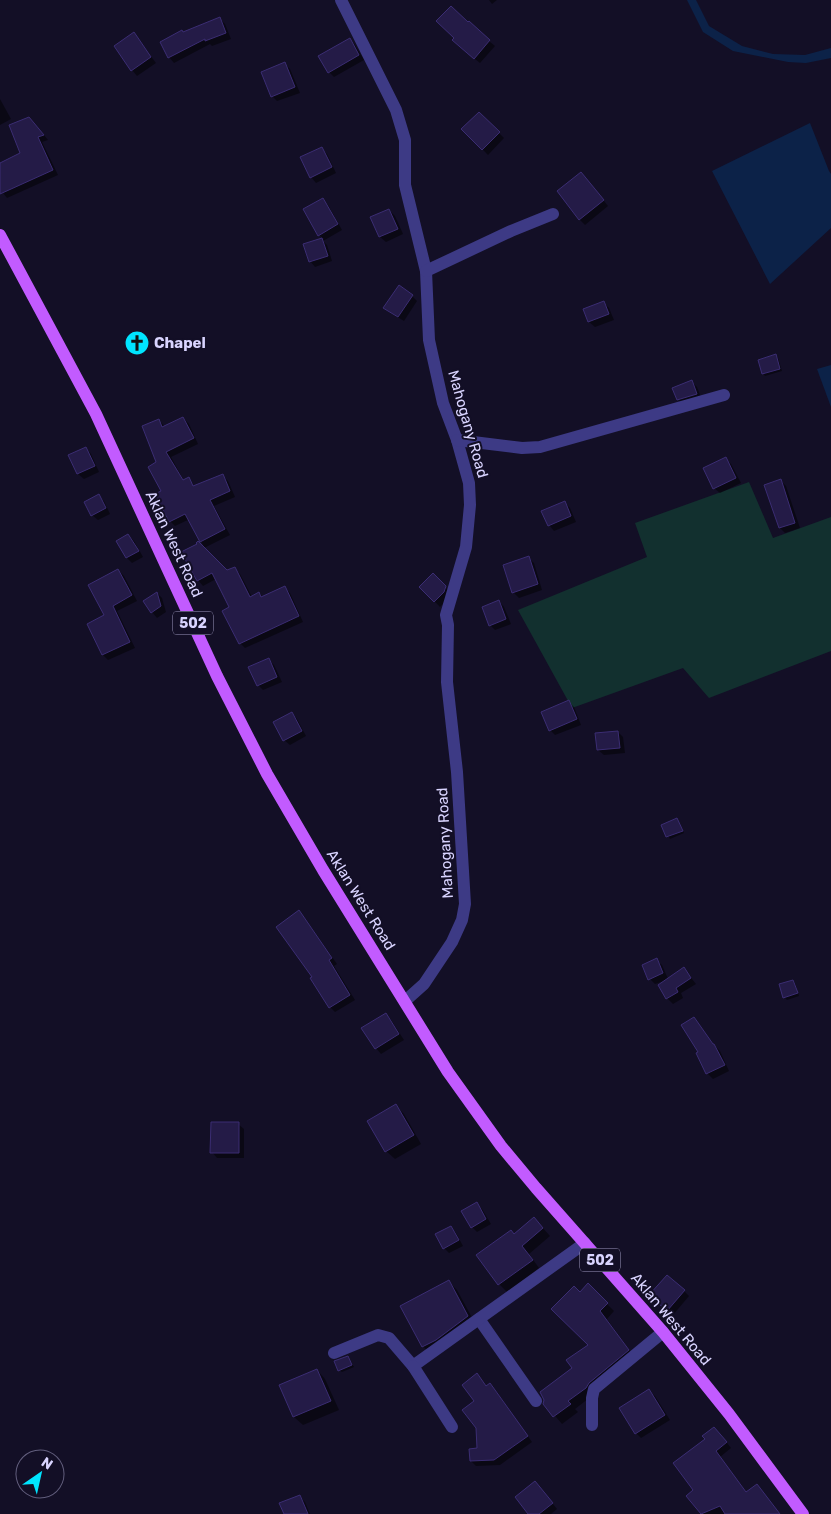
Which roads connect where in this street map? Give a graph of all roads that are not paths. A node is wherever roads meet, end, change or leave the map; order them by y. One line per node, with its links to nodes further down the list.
1 (341, 0): 4 (street, Mahogany Road)
2 (553, 214): 4 (street)
3 (0, 235): 7 (main road, Aklan West Road / 502)
4 (426, 271): 6 (street, Mahogany Road)
5 (724, 395): 6 (street)
6 (457, 440): 7 (street, Mahogany Road)
7 (405, 1002): 8 (main road, Aklan West Road / 502)
8 (584, 1243): 9 (street); 10 (main road, Aklan West Road / 502)
9 (479, 1319): 12 (street); 13 (street)
10 (663, 1332): 14 (street); 16 (main road, Aklan West Road / 502)
11 (334, 1353): 12 (street)
12 (413, 1366): 15 (street)
13 (536, 1401)
14 (592, 1425)
15 (452, 1427)
16 (802, 1514)

